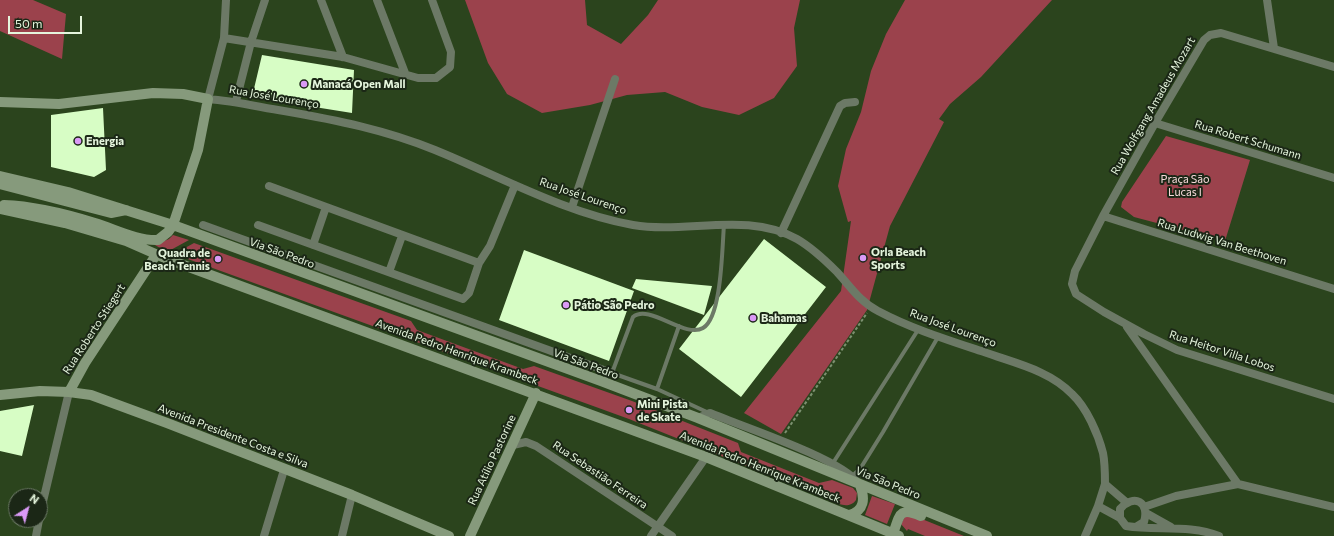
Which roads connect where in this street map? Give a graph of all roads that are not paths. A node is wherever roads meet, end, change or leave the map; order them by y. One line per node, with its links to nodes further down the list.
1 (226, 0): 7 (street)
2 (265, 0): 8 (street)
3 (321, 0): 10 (street)
4 (377, 0): 12 (street)
5 (432, 0): 12 (street)
6 (1267, 0): 9 (street)
7 (224, 38): 8 (street); 14 (street)
8 (251, 42): 10 (street); 15 (street)
9 (1274, 48): 11 (street, Rua Wolfgang Amadeus Mozart); 18 (street, Rua Wolfgang Amadeus Mozart)
10 (343, 58): 12 (street)
11 (1334, 67)
12 (405, 73)
13 (615, 79): 26 (street)
14 (208, 99): 15 (street, Rua José Lourenço); 16 (main road, Rua José Lourenço); 30 (main road)
15 (236, 101): 22 (street, Rua José Lourenço)
16 (0, 102)
17 (855, 102): 34 (street)
18 (1155, 123): 20 (street, Rua Robert Schumann); 29 (street, Rua Wolfgang Amadeus Mozart)
19 (0, 176): 28 (main road)
20 (1334, 178)
21 (0, 184): 28 (main road)
22 (516, 185): 26 (street, Rua José Lourenço); 38 (street)
23 (269, 186): 25 (street)
24 (0, 205): 30 (main road)
25 (326, 207): 35 (street); 36 (street)
26 (572, 207): 33 (street, Rua José Lourenço)
27 (0, 210): 37 (main road, Avenida Pedro Henrique Krambeck)
28 (128, 210): 30 (main road)
29 (1103, 216): 40 (street, Rua Wolfgang Amadeus Mozart); 41 (street, Rua Ludwig Van Beethoven)
30 (173, 225): 47 (main road, Via São Pedro)
31 (203, 225): 46 (street)
32 (258, 225): 36 (street)
33 (724, 225): 34 (street, Rua José Lourenço); 43 (lane)
34 (781, 233): 44 (street, Rua José Lourenço)
35 (402, 236): 38 (street); 39 (street)
36 (313, 245): 39 (street)
37 (156, 255): 49 (main road, Rua Roberto Stiegert); 50 (main road, Avenida Pedro Henrique Krambeck)
38 (479, 263): 39 (street)
39 (389, 272)
40 (1072, 284): 42 (street, Rua Heitor Villa Lobos)
41 (1334, 289)
42 (1126, 325): 52 (street, Rua Heitor Villa Lobos); 61 (street)
43 (679, 326): 46 (lane); 48 (lane)
44 (918, 330): 45 (street, Rua José Lourenço); 57 (lane)
45 (938, 337): 59 (lane); 60 (street, Rua José Lourenço)
46 (612, 373): 47 (lane); 48 (lane)
47 (601, 381): 54 (main road, Via São Pedro)
48 (657, 389): 53 (lane)
49 (69, 392): 51 (main road, Avenida Presidente Costa e Silva); 58 (main road, Avenida Presidente Costa e Silva); 63 (street, Rua Roberto Stiegert)
50 (536, 393): 55 (main road, Rua Atílio Pastorine); 56 (main road, Avenida Pedro Henrique Krambeck)
51 (0, 395)
52 (1334, 399)
53 (710, 413): 54 (street, Avenida Pedro Henrique Krambeck); 57 (street)
54 (698, 418): 62 (main road, Via São Pedro)
55 (513, 444): 71 (street, Rua Sebastião Ferreira); 78 (main road, Rua Atílio Pastorine)
56 (706, 457): 69 (main road, Avenida Pedro Henrique Krambeck); 71 (street)
57 (833, 463): 59 (street)
58 (284, 470): 64 (main road, Avenida Presidente Costa e Silva); 75 (street)
59 (852, 476): 62 (street)
60 (1105, 484): 65 (street); 66 (street)
61 (1238, 484): 67 (street); 68 (street)
62 (860, 485): 69 (main road); 82 (main road, Via São Pedro)
63 (46, 488)
64 (352, 495): 76 (street); 77 (main road, Avenida Presidente Costa e Silva)
65 (1126, 502): 68 (street); 70 (street)
66 (1098, 506): 70 (street); 83 (street)
67 (1334, 507)
68 (1145, 510): 72 (street); 73 (street)
69 (849, 515): 74 (main road, Avenida Pedro Henrique Krambeck)
70 (1120, 518): 72 (street)
71 (658, 526): 79 (street); 80 (street, Rua Sebastião Ferreira)
72 (1136, 527): 73 (street)
73 (1172, 528): 84 (street)
74 (895, 535): 81 (main road)
75 (264, 536)
76 (342, 536)
77 (449, 536)
78 (470, 536)
79 (651, 536)
80 (672, 536)
81 (974, 536)
82 (987, 536)
83 (1085, 536)
84 (1219, 536)

